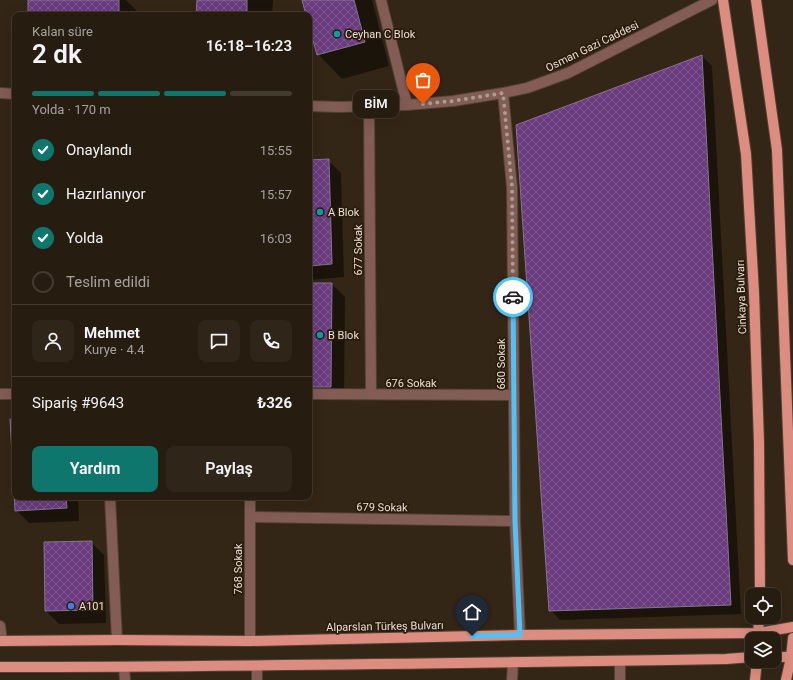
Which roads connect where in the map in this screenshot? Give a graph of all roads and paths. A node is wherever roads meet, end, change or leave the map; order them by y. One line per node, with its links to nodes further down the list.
1 (381, 0): 8 (street)
2 (712, 0): 5 (street, Osman Gazi Caddesi)
3 (724, 0): 21 (main road, Cinkaya Bulvarı)
4 (756, 0): 20 (main road)
5 (503, 93): 8 (street, Osman Gazi Caddesi); 15 (street, 680 Sokak)
6 (0, 94): 7 (street)
7 (12, 94)
8 (407, 105): 10 (street, Osman Gazi Caddesi)
9 (312, 106): 10 (street, Osman Gazi Caddesi)
10 (369, 106): 14 (street, 677 Sokak)
11 (0, 394): 12 (street)
12 (12, 394)
13 (312, 394): 14 (street, 676 Sokak)
14 (371, 394): 15 (street, 676 Sokak)
15 (514, 395): 19 (street, 680 Sokak)
16 (110, 500): 28 (street)
17 (250, 500): 18 (street, 768 Sokak)
18 (250, 517): 19 (street, 679 Sokak); 29 (street, 768 Sokak)
19 (515, 521): 25 (street, 680 Sokak)
20 (793, 560)
21 (760, 588)
22 (0, 626): 30 (street)
23 (793, 627): 24 (main road, Alparslan Türkeş Bulvarı)
24 (774, 632)
25 (520, 635): 26 (main road, Alparslan Türkeş Bulvarı); 29 (main road, Alparslan Türkeş Bulvarı)
26 (745, 636)
27 (793, 638): 32 (main road)
28 (117, 640): 29 (main road, Alparslan Türkeş Bulvarı); 30 (main road, Alparslan Türkeş Bulvarı)
29 (250, 640)
30 (1, 641)
31 (781, 656): 32 (main road)
32 (792, 657): 45 (main road)
33 (745, 658): 34 (main road)
34 (620, 661): 35 (main road); 43 (street)
35 (513, 662): 36 (main road); 42 (street)
36 (257, 666): 38 (main road); 41 (street)
37 (0, 667): 38 (main road)
38 (124, 667): 40 (street)
39 (756, 668): 44 (main road)
40 (125, 680)
41 (257, 680)
42 (512, 680)
43 (620, 680)
44 (755, 680)
45 (786, 680)

